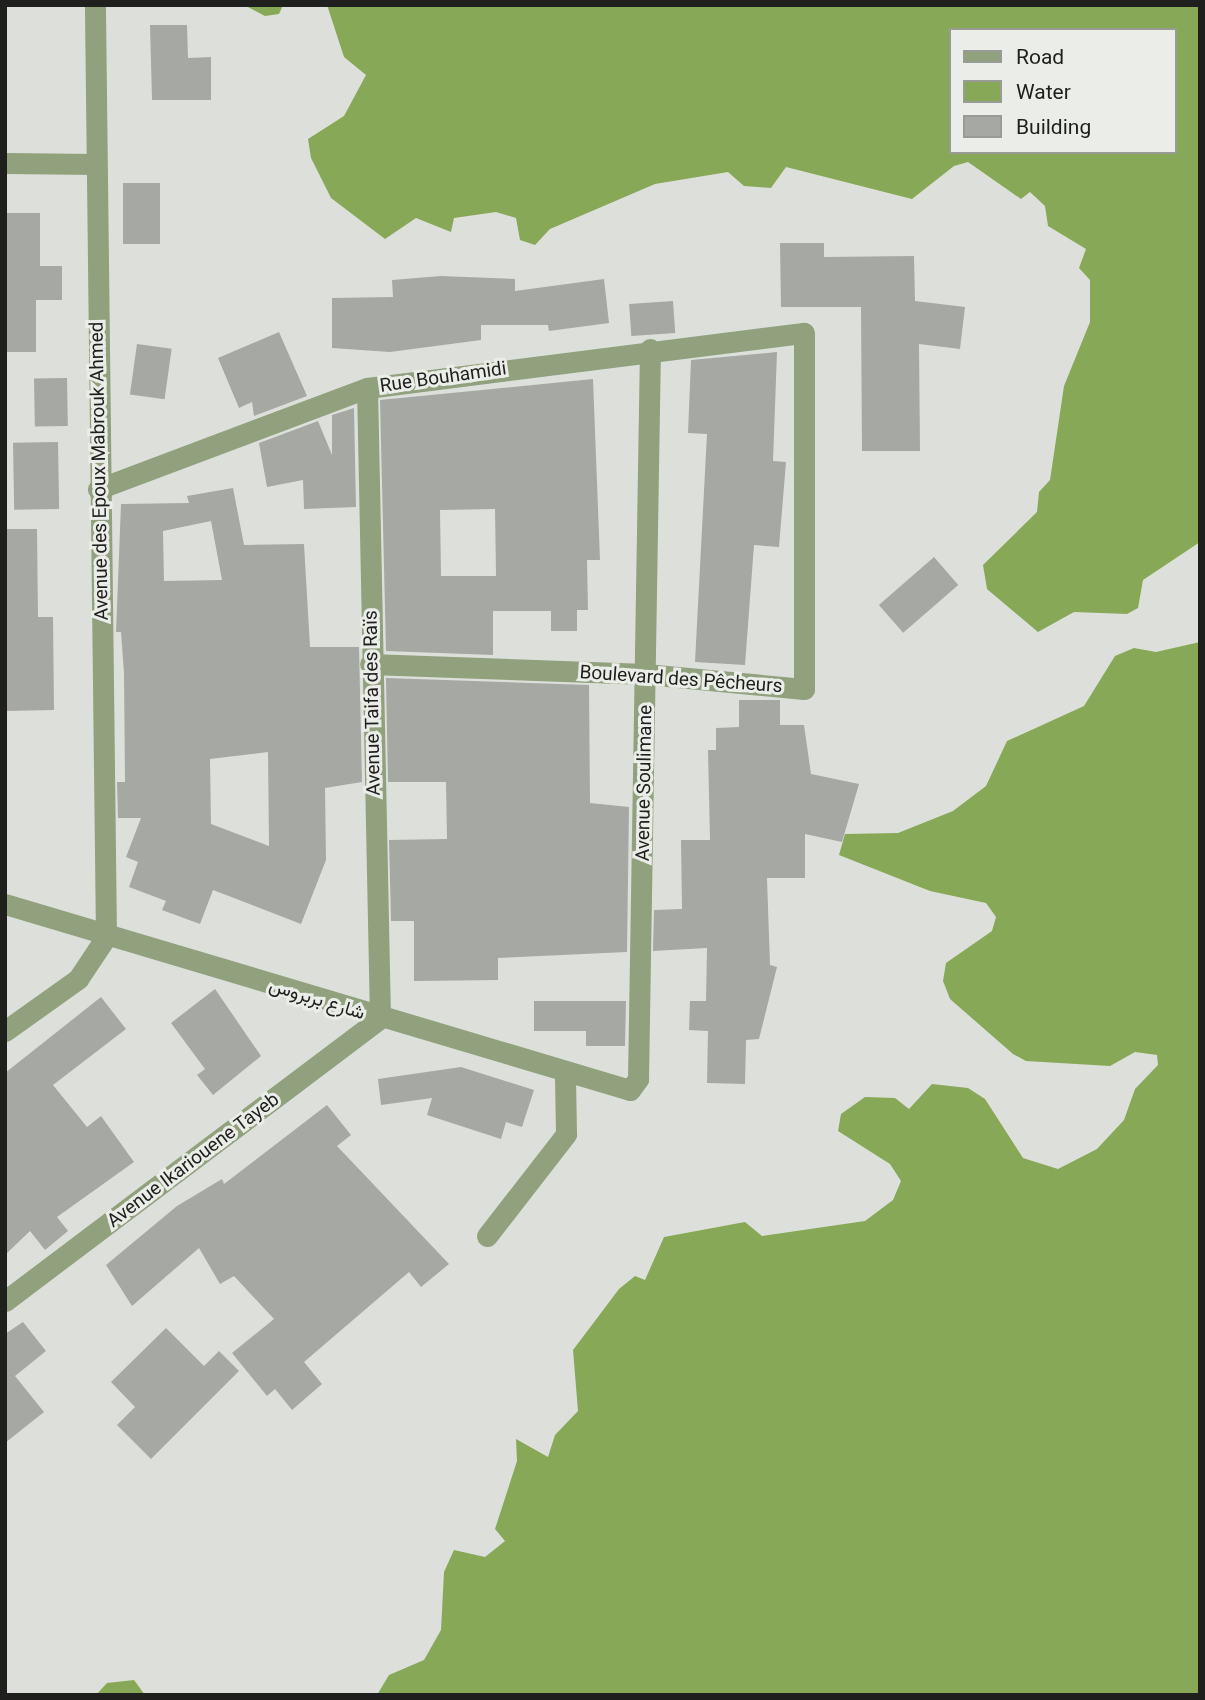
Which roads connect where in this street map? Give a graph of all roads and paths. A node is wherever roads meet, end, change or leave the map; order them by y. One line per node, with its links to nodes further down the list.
1 (95, 5): 3 (street, Avenue des Epoux Mabrouk Ahmed)
2 (5, 163): 3 (street)
3 (95, 164): 7 (street, Avenue des Epoux Mabrouk Ahmed)
4 (804, 333): 5 (street, Rue Bouhamidi); 9 (street, Boulevard des Pêcheurs)
5 (650, 349): 6 (street, Rue Bouhamidi); 9 (street, Avenue Soulimane)
6 (368, 388): 7 (street, Rue Bouhamidi); 8 (street, Avenue Taifa des Raïs)
7 (98, 489): 11 (street, Avenue des Epoux Mabrouk Ahmed)
8 (370, 664): 9 (street, Boulevard des Pêcheurs); 12 (street, Avenue Taifa des Raïs)
9 (646, 674): 15 (street, Avenue Soulimane)
10 (5, 904): 11 (street, شارع بربروس)
11 (106, 937): 12 (street, شارع بربروس); 13 (street)
12 (380, 1018): 14 (street, شارع بربروس); 17 (street, Avenue Ikariouene Tayeb)
13 (5, 1031)
14 (565, 1075): 15 (street, شارع بربروس); 16 (street)
15 (630, 1090)
16 (487, 1236)
17 (5, 1301)

